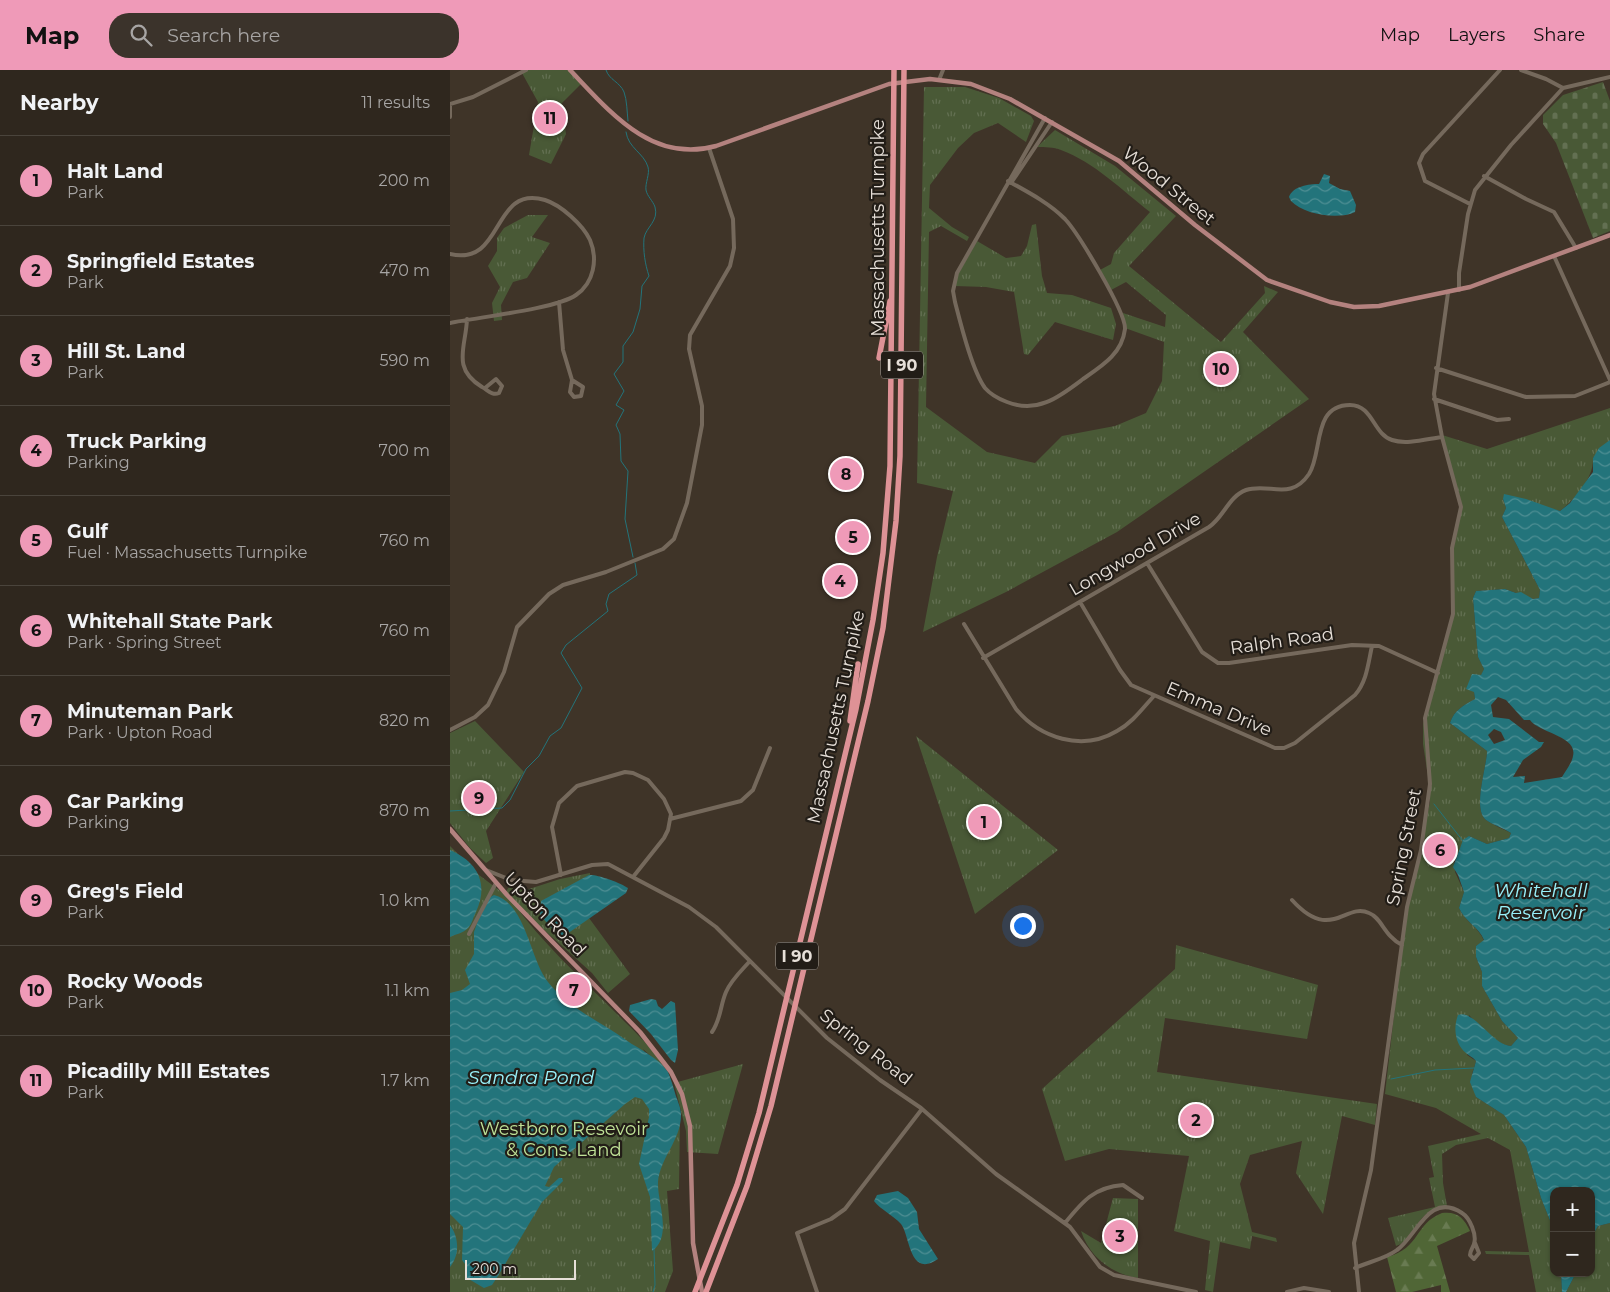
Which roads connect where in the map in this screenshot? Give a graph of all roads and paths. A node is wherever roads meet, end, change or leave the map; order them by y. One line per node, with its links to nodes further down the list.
1 (526, 70): 11 (street)
2 (570, 70): 15 (main road, Wood Street)
3 (943, 70): 9 (street)
4 (1500, 70): 18 (street)
5 (1521, 70): 10 (street)
6 (904, 71): 66 (highway, Massachusetts Turnpike / I 90)
7 (894, 72): 23 (highway, Massachusetts Turnpike / I 90)
8 (1610, 77): 10 (street)
9 (939, 80): 13 (main road, Wood Street); 15 (main road, Wood Street)
10 (1563, 88): 16 (street)
11 (450, 104): 12 (street)
12 (450, 117)
13 (1045, 118): 14 (main road, Wood Street); 17 (street)
14 (1052, 122): 17 (street); 25 (main road, Wood Street)
15 (709, 148): 45 (street)
16 (1484, 176): 18 (street); 20 (street)
17 (1010, 182): 17 (street)
18 (1470, 204): 24 (street)
19 (1610, 235): 20 (main road, Wood Street)
20 (1576, 248): 22 (main road, Wood Street)
21 (450, 254): 26 (street)
22 (1554, 256): 24 (main road, Wood Street); 32 (street)
23 (892, 290): 29 (highway); 47 (highway, Massachusetts Turnpike / I 90)
24 (1460, 290): 25 (main road, Wood Street)
25 (1448, 293): 30 (street, Spring Street)
26 (559, 302): 27 (street); 31 (street)
27 (467, 319): 28 (street); 33 (street)
28 (450, 323)
29 (879, 358)
30 (1436, 368): 32 (street); 34 (street, Spring Street)
31 (572, 380): 31 (street)
32 (1610, 381)
33 (485, 388): 33 (street)
34 (1434, 399): 35 (street); 36 (street, Spring Street)
35 (1509, 419)
36 (1442, 437): 37 (street, Longwood Drive); 43 (street, Spring Street)
37 (1147, 563): 38 (street, Longwood Drive); 40 (street, Ralph Road)
38 (1080, 602): 41 (street, Longwood Drive); 44 (street, Emma Drive)
39 (964, 624): 41 (street)
40 (1372, 646): 43 (street, Ralph Road); 44 (street, Emma Drive)
41 (983, 658): 44 (street)
42 (858, 664): 47 (highway)
43 (1438, 673): 56 (street, Spring Street)
44 (1153, 697)
45 (450, 730)
46 (770, 748): 48 (street)
47 (846, 750): 64 (highway, Massachusetts Turnpike / I 90)
48 (670, 818): 51 (street); 52 (street)
49 (450, 830): 50 (main road, Upton Road)
50 (482, 867): 51 (street, Spring Road); 53 (main road, Upton Road)
51 (561, 875): 52 (street, Spring Road)
52 (633, 876): 57 (street, Spring Road)
53 (496, 883): 55 (street); 65 (main road, Upton Road)
54 (1292, 900): 56 (street)
55 (470, 934)
56 (1402, 945): 63 (street, Spring Street)
57 (750, 961): 58 (street); 59 (street, Spring Road)
58 (712, 1032)
59 (922, 1109): 61 (street, Spring Road); 67 (street)
60 (1142, 1198): 61 (street)
61 (1065, 1223): 68 (street, Spring Road)
62 (1475, 1243): 63 (street)
63 (1355, 1268): 71 (street, Spring Street)
64 (696, 1292)
65 (702, 1292)
66 (706, 1292)
67 (817, 1292)
68 (1196, 1292)
69 (1287, 1292): 70 (street)
70 (1329, 1292)
71 (1358, 1292)

